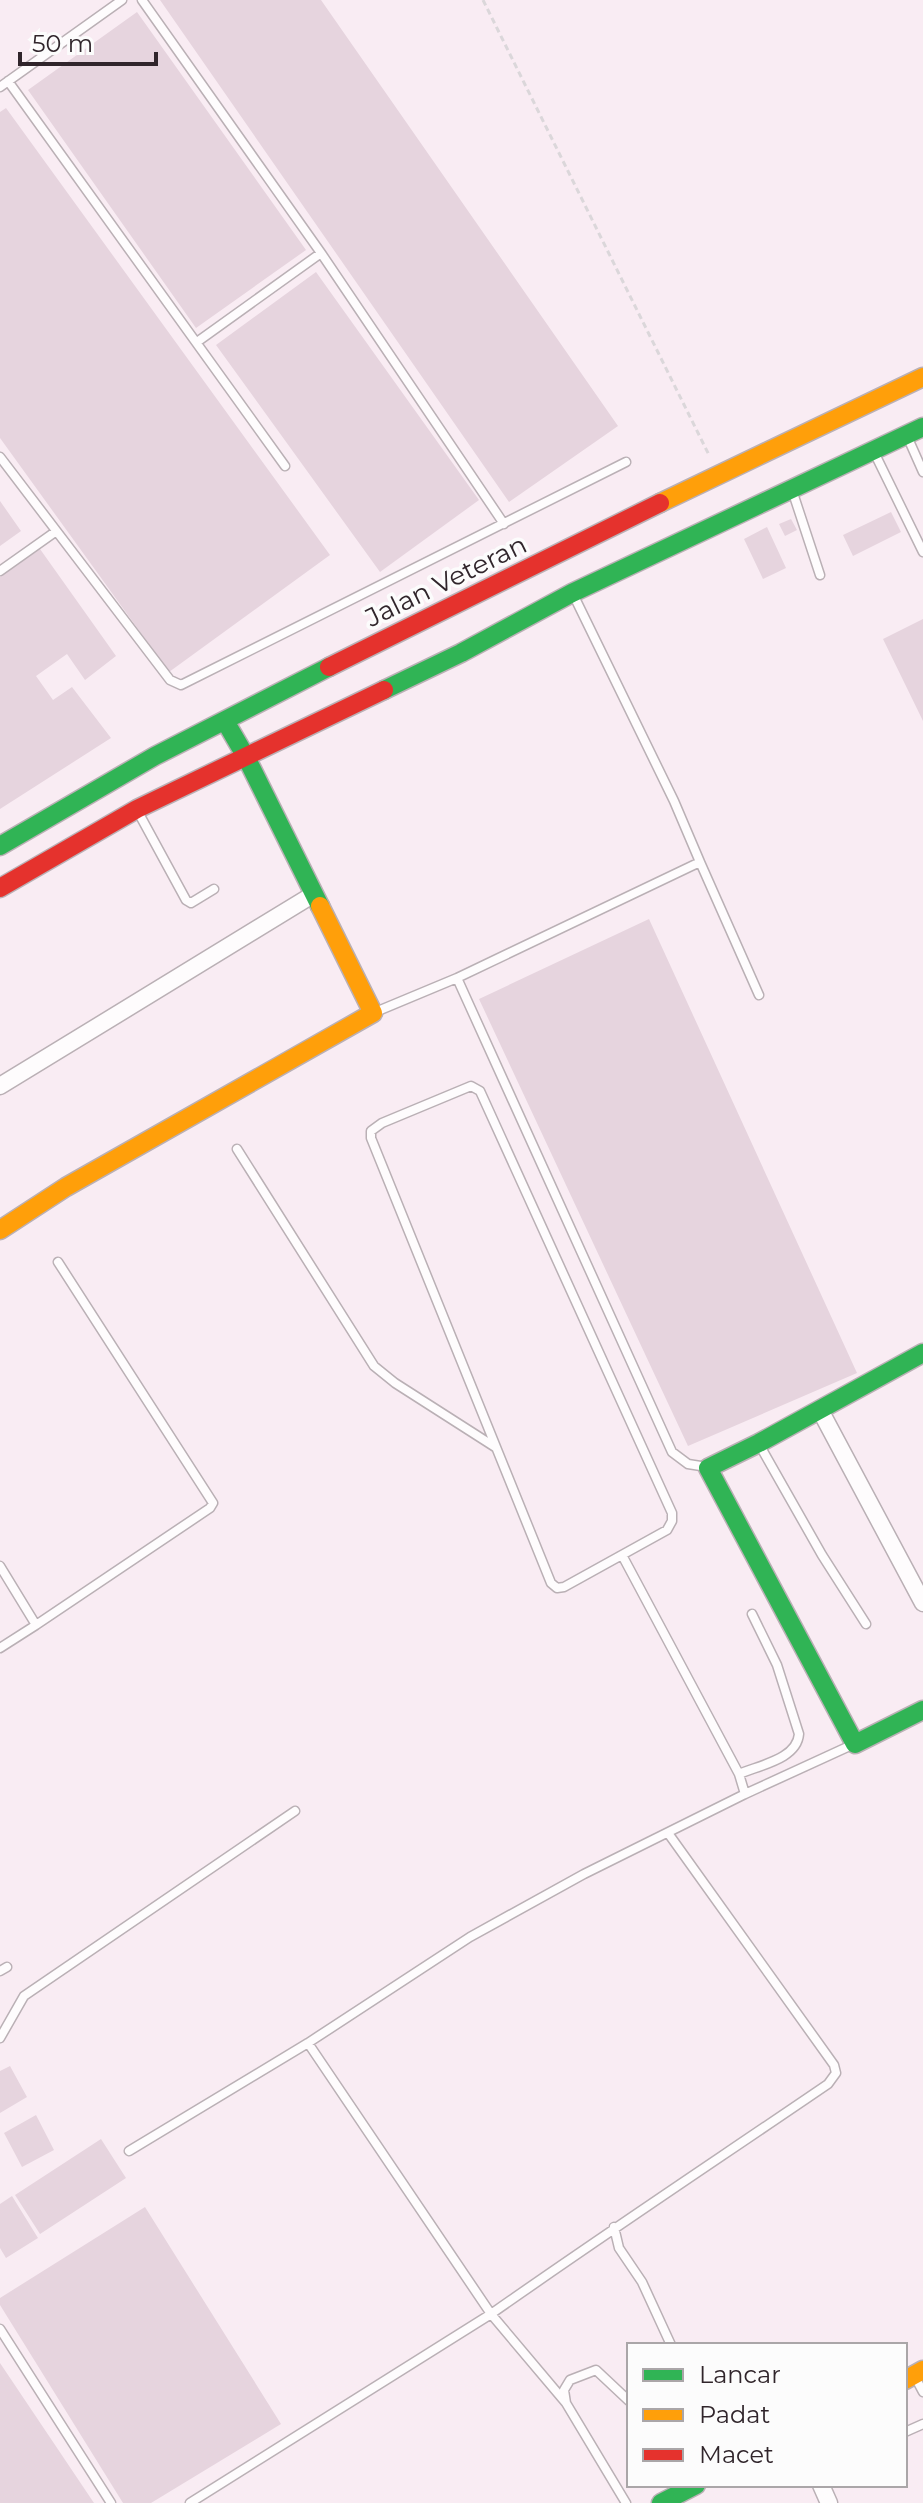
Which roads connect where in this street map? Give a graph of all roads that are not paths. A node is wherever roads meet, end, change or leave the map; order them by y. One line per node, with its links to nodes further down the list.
1 (122, 0): 3 (lane)
2 (142, 0): 4 (lane)
3 (4, 84): 5 (lane)
4 (321, 253): 5 (lane); 14 (lane)
5 (197, 342): 11 (lane)
6 (923, 377): 20 (main road, Jalan Veteran)
7 (915, 431): 8 (main road); 12 (lane)
8 (873, 450): 13 (main road); 16 (lane)
9 (0, 457): 15 (lane)
10 (626, 462): 14 (lane)
11 (285, 466)
12 (923, 472)
13 (792, 488): 18 (lane); 19 (main road)
14 (504, 524): 15 (lane)
15 (55, 532): 17 (lane)
16 (923, 552)
17 (0, 571)
18 (820, 575)
19 (572, 593): 21 (main road); 24 (lane)
20 (225, 721): 21 (main road); 23 (main road, Jalan Veteran)
21 (246, 757): 22 (main road); 27 (main road)
22 (137, 809): 25 (main road); 26 (lane)
23 (0, 846)
24 (700, 862): 28 (lane); 29 (lane)
25 (0, 888)
26 (214, 889)
27 (314, 894): 30 (main road); 31 (street)
28 (457, 978): 30 (lane); 39 (lane)
29 (759, 995)
30 (373, 1013): 33 (main road)
31 (0, 1086)
32 (237, 1149): 38 (lane)
33 (0, 1230)
34 (58, 1262): 45 (lane)
35 (923, 1353): 36 (main road)
36 (825, 1420): 37 (main road); 42 (street)
37 (759, 1443): 39 (main road); 44 (lane)
38 (495, 1447): 40 (lane); 40 (lane)
39 (712, 1476): 48 (main road)
40 (622, 1555): 49 (lane)
41 (0, 1566): 45 (lane)
42 (923, 1603)
43 (752, 1614): 49 (lane)
44 (866, 1624)
45 (36, 1625): 46 (lane)
46 (0, 1648)
47 (923, 1710): 48 (main road)
48 (855, 1744): 50 (lane)
49 (739, 1774): 50 (lane)
50 (745, 1794): 52 (lane)
51 (295, 1811): 53 (lane)
52 (668, 1833): 54 (lane); 56 (lane)
53 (0, 2038)
54 (308, 2043): 55 (lane); 57 (lane)
55 (129, 2151)
56 (614, 2227): 57 (lane); 59 (lane)
57 (491, 2314): 63 (lane); 66 (lane)
58 (0, 2329): 65 (lane)
59 (670, 2343)
60 (914, 2375): 61 (lane)
61 (923, 2392)
62 (627, 2399): 63 (lane)
63 (566, 2403): 67 (lane)
64 (692, 2487): 68 (main road)
65 (111, 2503)
66 (190, 2503)
67 (626, 2503)
68 (661, 2503)

